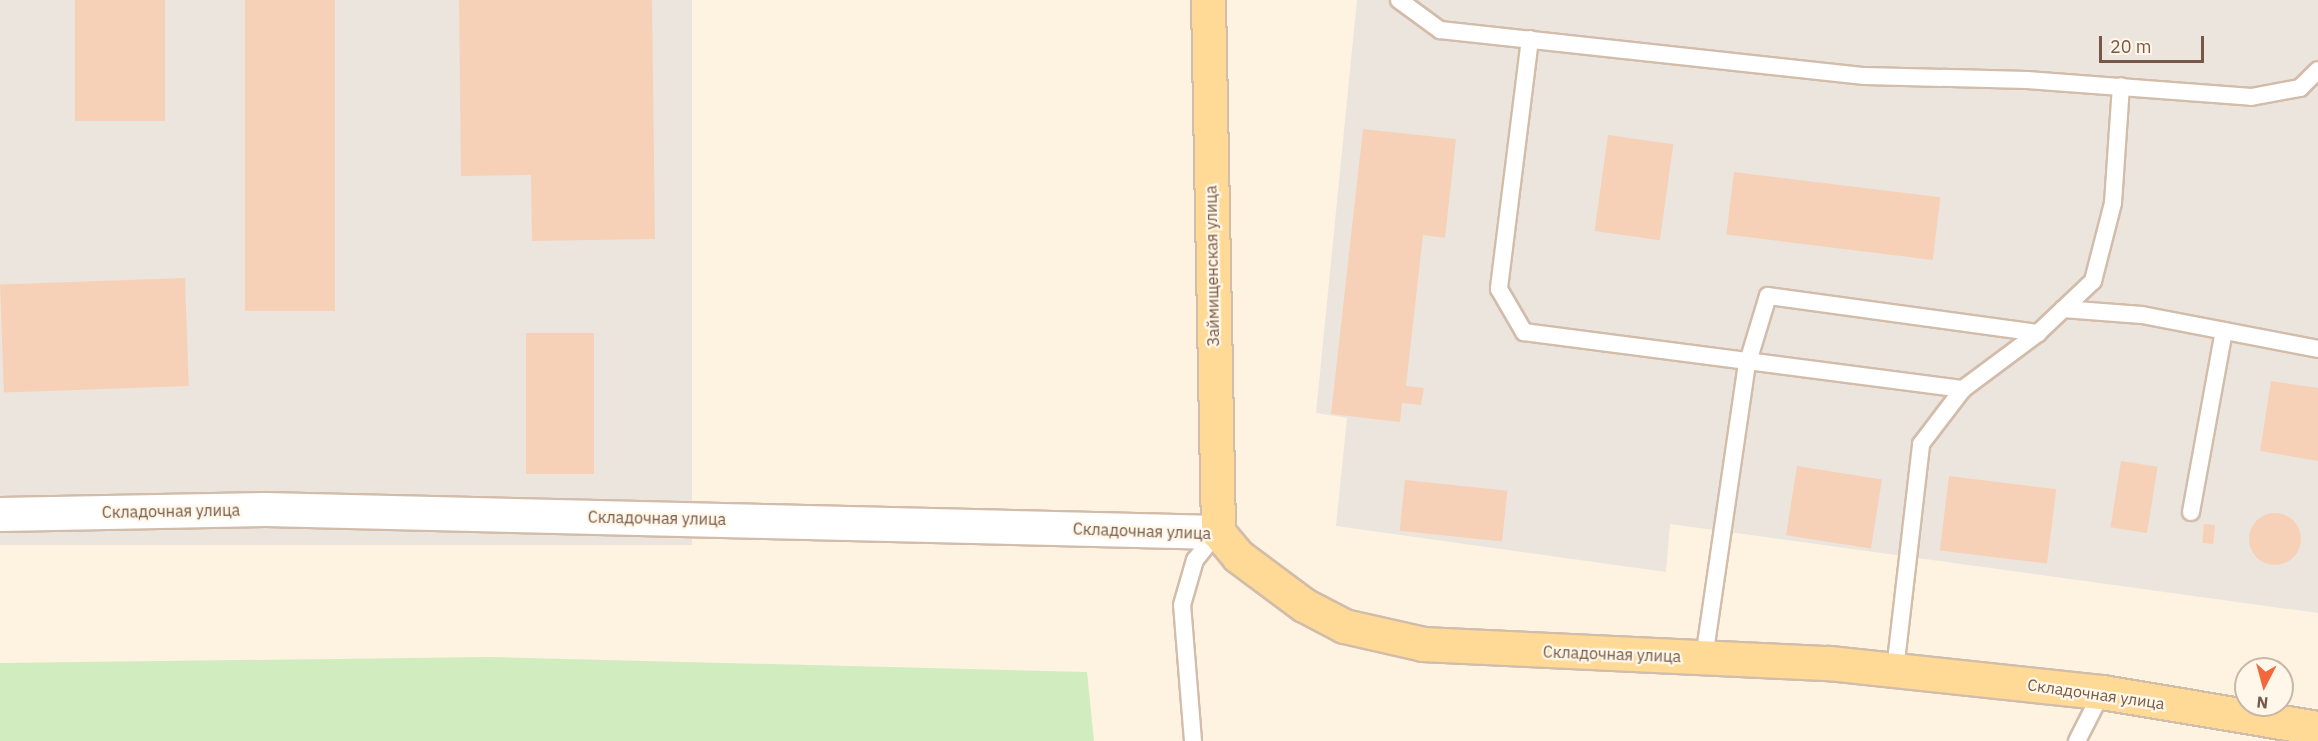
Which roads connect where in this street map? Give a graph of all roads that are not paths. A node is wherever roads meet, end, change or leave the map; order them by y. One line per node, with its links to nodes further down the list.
1 (1208, 0): 14 (main road, Займищенская улица)
2 (1399, 0): 3 (lane)
3 (1530, 39): 5 (lane); 10 (lane)
4 (2318, 70): 5 (lane)
5 (2121, 86): 6 (lane)
6 (2064, 309): 7 (lane); 8 (lane)
7 (2224, 331): 9 (lane); 12 (lane)
8 (2038, 333): 10 (lane); 11 (lane)
9 (2318, 349)
10 (1748, 365): 11 (lane); 15 (lane)
11 (1963, 389): 16 (lane)
12 (2191, 512)
13 (0, 514): 14 (main road, Складочная улица)
14 (1218, 532): 15 (main road, Складочная улица); 19 (lane)
15 (1704, 658): 16 (main road, Складочная улица)
16 (1895, 670): 17 (main road, Складочная улица)
17 (2102, 692): 18 (main road, Складочная улица); 20 (lane)
18 (2318, 728)
19 (1193, 741)
20 (2077, 741)

